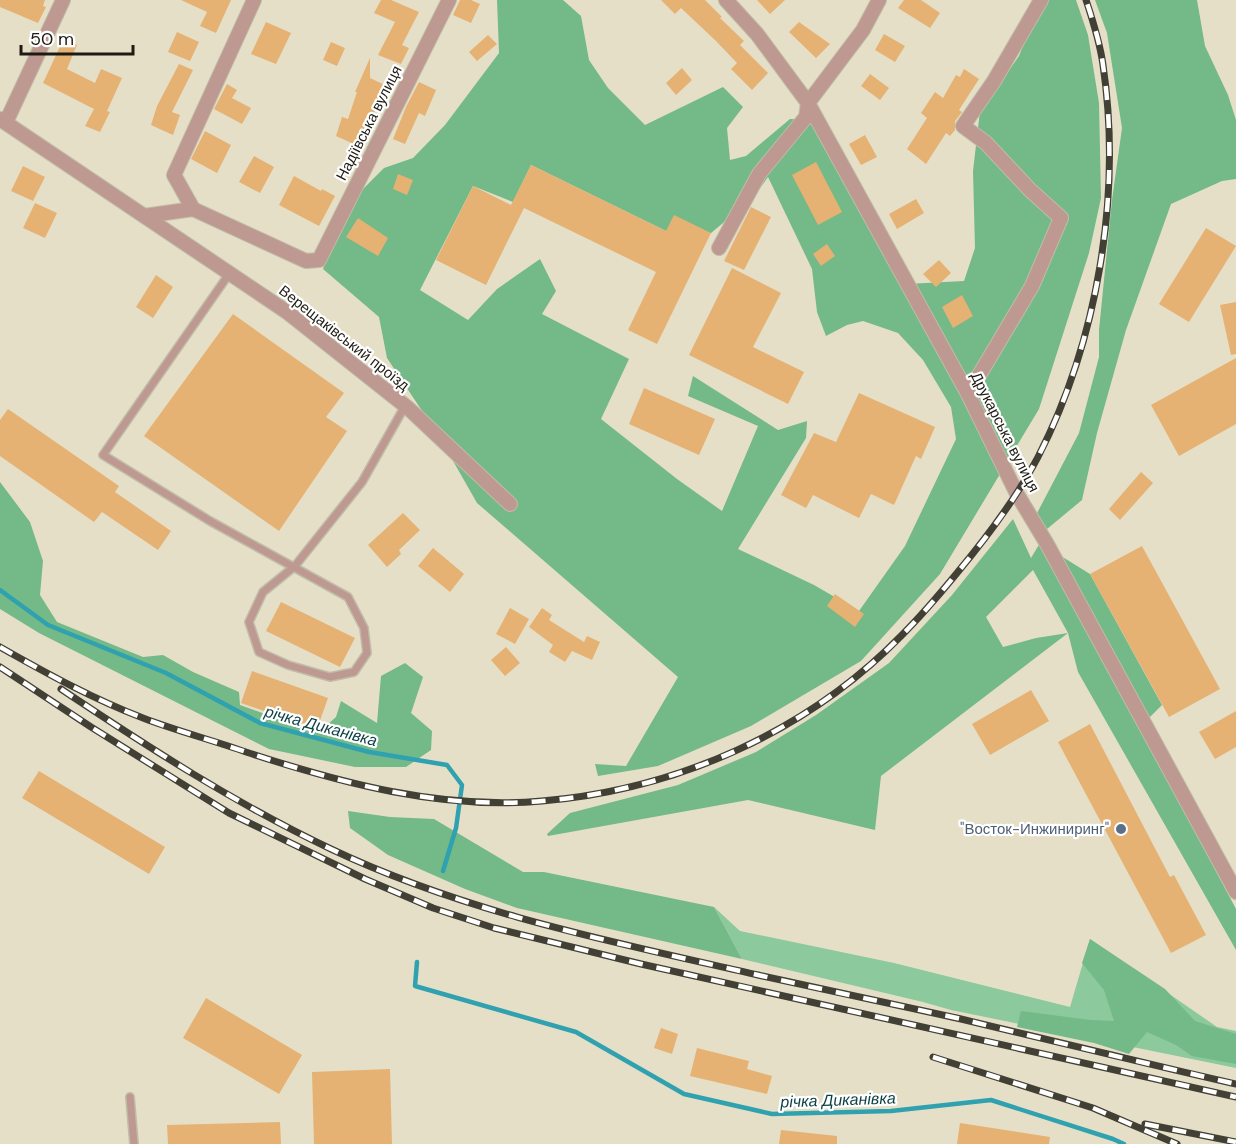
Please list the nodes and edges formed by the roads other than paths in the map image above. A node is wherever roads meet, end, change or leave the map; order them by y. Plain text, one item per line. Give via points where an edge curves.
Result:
1 (63, 0) edge
2 (254, 0) edge
3 (449, 0) edge
4 (726, 0) edge
5 (879, 0) edge
6 (1041, 0) edge
7 (808, 103) junction
8 (3, 121) edge
9 (193, 209) junction
10 (144, 216) junction
11 (719, 248) dead end
12 (229, 274) junction
13 (968, 394) junction
14 (405, 406) junction
15 (510, 504) dead end
16 (295, 566) junction
17 (1236, 892) edge
18 (130, 1097) dead end
19 (134, 1144) edge

1 - 8 street
2 - 9 street via 174,175
3 - 9 street, Надіївська вулиця via 319,260 306,261
4 - 7 street, Друкарська вулиця via 757,34
5 - 7 street via 862,30
6 - 13 street via 963,126 986,143 1061,218 1032,286
7 - 11 street via 806,117 759,174
7 - 13 street, Друкарська вулиця
8 - 10 street, Верещаківський проїзд
9 - 10 street
10 - 12 street, Верещаківський проїзд
12 - 14 street, Верещаківський проїзд via 286,312
12 - 16 lane via 103,455 210,521
13 - 17 street, Друкарська вулиця via 1017,494
14 - 15 street, Верещаківський проїзд
14 - 16 lane via 363,482
16 - 16 lane via 263,592 249,622 259,652 330,677 354,672 366,653 364,628 348,597
18 - 19 lane

